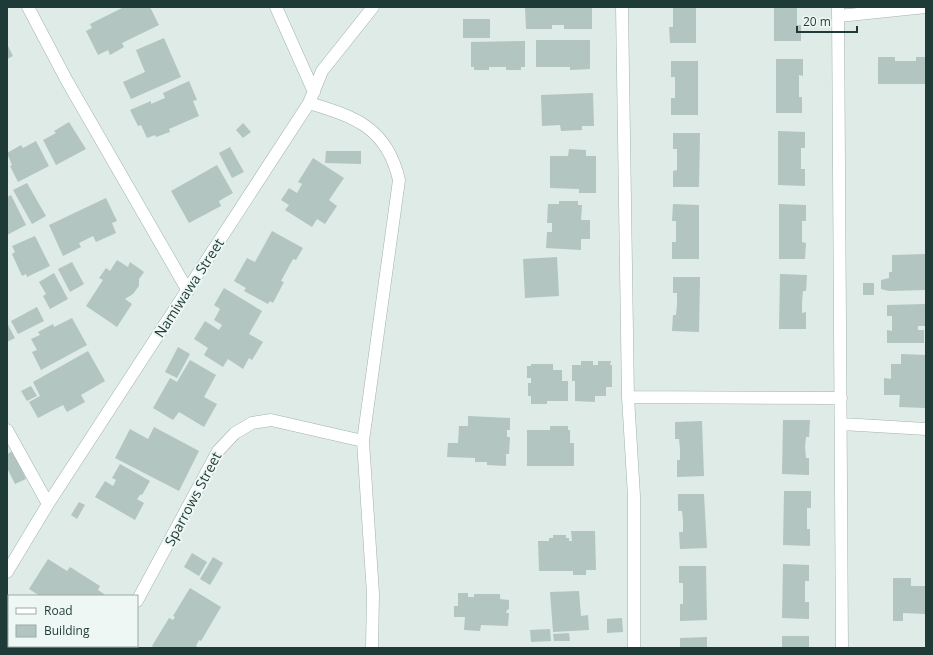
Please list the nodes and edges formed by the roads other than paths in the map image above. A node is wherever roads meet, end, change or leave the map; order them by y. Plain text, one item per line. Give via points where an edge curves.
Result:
1 (28, 7) edge
2 (276, 7) edge
3 (373, 7) edge
4 (622, 7) edge
5 (926, 7) edge
6 (838, 11) edge
7 (311, 97) junction
8 (188, 292) junction
9 (628, 397) junction
10 (841, 398) junction
11 (842, 424) junction
12 (926, 429) edge
13 (7, 430) edge
14 (363, 441) junction
15 (48, 504) junction
16 (7, 572) edge
17 (138, 599) edge
18 (372, 648) edge
19 (634, 648) edge
20 (842, 648) edge

1 - 8 street via 67,81
2 - 7 street
3 - 7 street, Namiwawa Street via 322,71
4 - 9 street
5 - 6 street
6 - 10 street
7 - 8 street, Namiwawa Street
7 - 14 street via 367,126 387,147 395,162 399,180
8 - 15 street, Namiwawa Street
9 - 10 street
9 - 19 street via 634,496
10 - 11 street
11 - 12 street
11 - 20 street
13 - 15 street
14 - 17 street, Sparrows Street via 271,420 252,423 235,433 218,451
14 - 18 street via 373,594
15 - 16 street, Namiwawa Street

